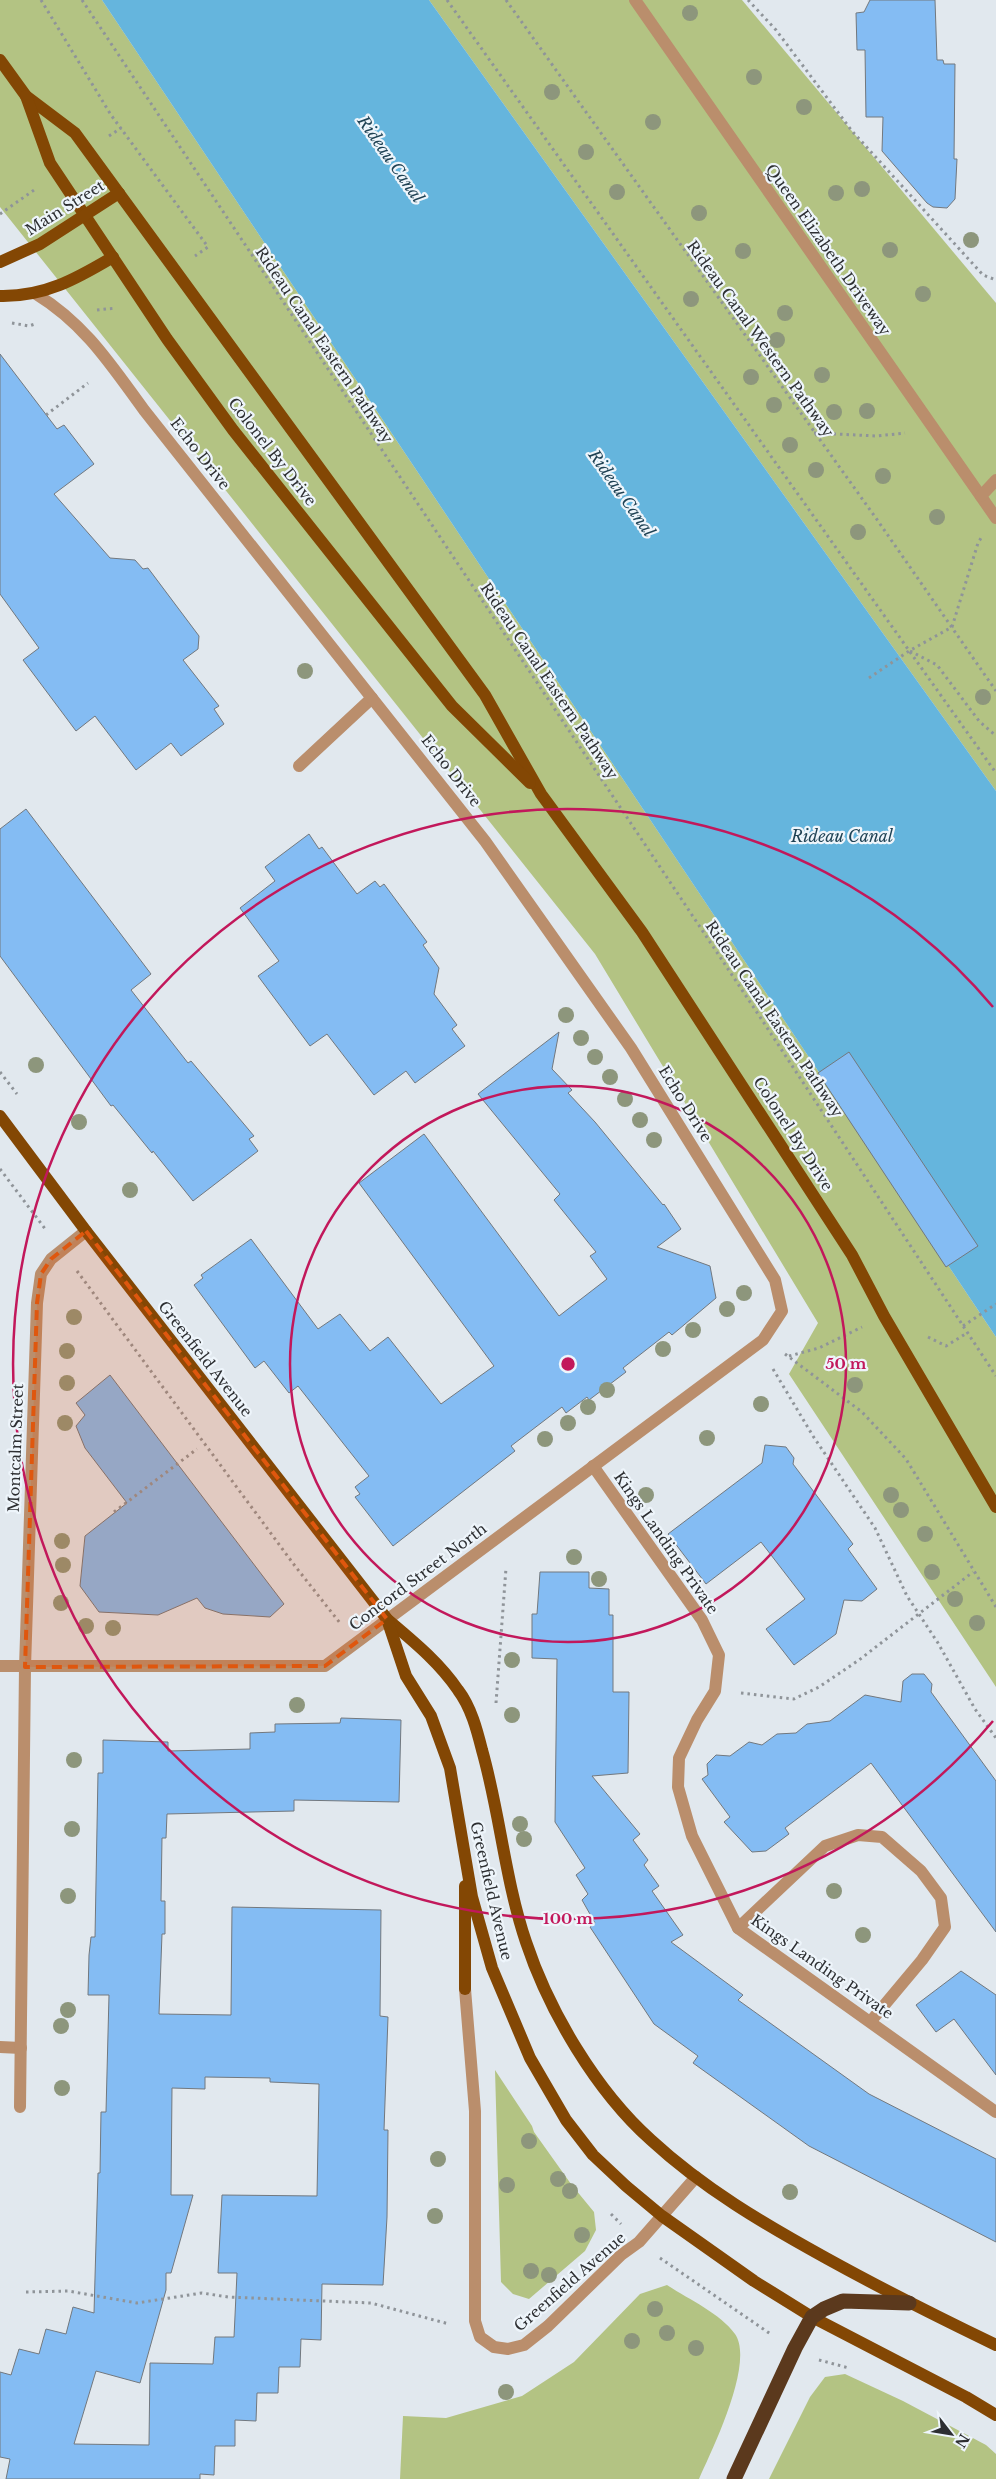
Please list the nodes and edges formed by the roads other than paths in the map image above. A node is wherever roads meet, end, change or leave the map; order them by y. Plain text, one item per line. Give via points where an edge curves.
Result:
1 (635, 0) edge
2 (0, 60) edge
3 (26, 96) junction
4 (119, 193) junction
5 (84, 216) junction
6 (113, 257) junction
7 (0, 262) edge
8 (36, 294) junction
9 (0, 296) edge
10 (996, 480) edge
11 (981, 496) junction
12 (996, 518) edge
13 (372, 698) junction
14 (299, 766) dead end
15 (541, 794) junction
16 (0, 1116) edge
17 (86, 1231) junction
18 (782, 1311) joint
19 (593, 1466) junction
20 (996, 1506) edge
21 (387, 1619) junction
22 (0, 1666) edge
23 (24, 1667) junction
24 (465, 1856) junction
25 (738, 1928) junction
26 (465, 1989) joint
27 (871, 2021) junction
28 (0, 2047) edge
29 (21, 2048) junction
30 (20, 2107) dead end
31 (996, 2112) edge
32 (696, 2177) junction
33 (662, 2216) junction
34 (909, 2303) junction
35 (812, 2317) junction
36 (996, 2345) edge
37 (996, 2415) edge
38 (734, 2479) edge

1 - 11 street, Queen Elizabeth Driveway
2 - 3 main road, Colonel By Drive
3 - 4 main road, Colonel By Drive via 75,133
3 - 5 main road, Colonel By Drive via 50,163
4 - 5 main road, Main Street
4 - 15 main road, Colonel By Drive via 484,695
5 - 6 main road, Colonel By Drive
5 - 7 main road, Main Street via 40,244
6 - 8 main road via 73,280
6 - 15 main road, Colonel By Drive via 233,430 452,706
8 - 9 main road
8 - 13 street, Echo Drive via 76,323 102,353
10 - 11 street
11 - 12 street, Queen Elizabeth Driveway
13 - 14 street
13 - 18 street, Echo Drive via 485,841 631,1048 775,1280
15 - 20 main road, Colonel By Drive via 642,932 852,1255 884,1316
16 - 17 main road, Greenfield Avenue
17 - 21 main road, Greenfield Avenue
17 - 23 street, Montcalm Street via 51,1259 41,1274 37,1303
18 - 19 street, Concord Street North via 763,1340
19 - 21 street, Concord Street North
19 - 25 street, Kings Landing Private via 702,1620 719,1655 715,1691 679,1758 678,1787 692,1836
21 - 23 street, Concord Street North via 325,1666
21 - 24 main road, Greenfield Avenue via 406,1676 431,1716 445,1751
21 - 32 main road, Greenfield Avenue via 446,1674 469,1709 486,1764 525,1939 538,1976 566,2030 627,2115 649,2139
22 - 23 street, Concord Street North
23 - 29 street, Montcalm Street
24 - 26 main road
24 - 33 main road, Greenfield Avenue via 492,1968 530,2058 566,2120 593,2155
25 - 27 street, Kings Landing Private
25 - 27 street via 825,1846 858,1834 882,1837 922,1871 941,1898 945,1927
26 - 33 street, Greenfield Avenue via 475,2111 475,2321 480,2337 494,2347 508,2349 524,2345 639,2242
27 - 31 street, Kings Landing Private
28 - 29 street
29 - 30 street, Montcalm Street
32 - 33 street, Greenfield Avenue
32 - 34 main road, Greenfield Avenue via 783,2234
33 - 35 main road, Greenfield Avenue via 754,2281
34 - 35 highway via 843,2301
34 - 36 main road, Greenfield Avenue
35 - 37 main road, Greenfield Avenue
35 - 38 highway

